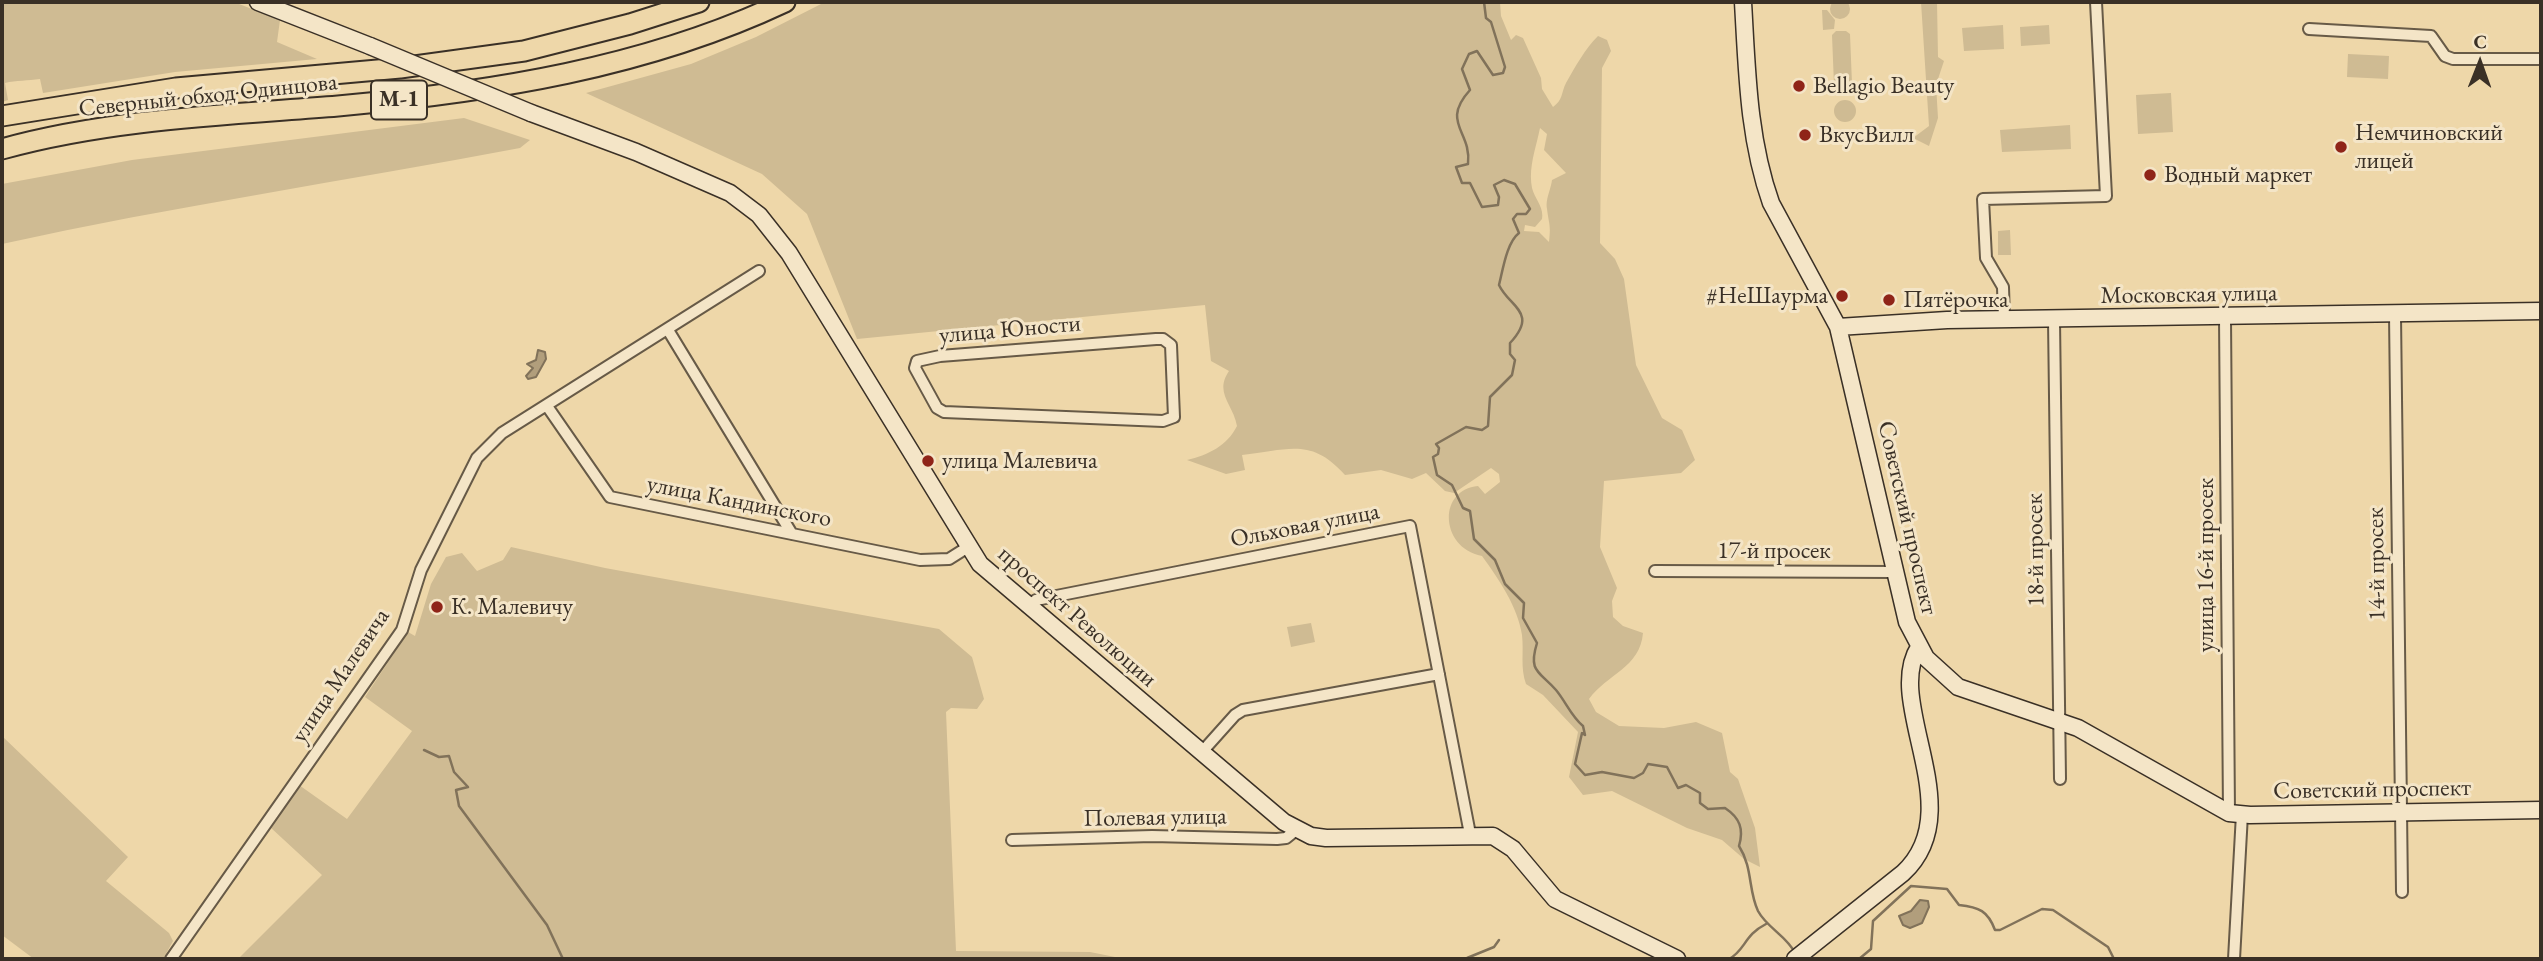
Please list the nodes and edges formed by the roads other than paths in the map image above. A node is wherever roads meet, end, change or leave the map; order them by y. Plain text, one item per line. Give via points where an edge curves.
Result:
1 (258, 2) edge
2 (699, 2) edge
3 (785, 2) edge
4 (1743, 2) edge
5 (2096, 2) edge
6 (2309, 29) dead end
7 (2541, 59) edge
8 (2, 117) edge
9 (2, 149) edge
10 (759, 271) dead end
11 (2541, 311) edge
12 (2395, 315) junction
13 (2225, 318) junction
14 (2004, 319) junction
15 (2054, 320) junction
16 (1838, 327) junction
17 (668, 330) junction
18 (547, 406) junction
19 (1118, 419) joint
20 (792, 534) junction
21 (968, 547) junction
22 (1655, 571) dead end
23 (1894, 572) junction
24 (1027, 607) junction
25 (1919, 647) junction
26 (1439, 674) junction
27 (2060, 720) junction
28 (1202, 753) junction
29 (2060, 779) dead end
30 (2541, 810) edge
31 (2235, 813) junction
32 (2402, 813) junction
33 (1296, 830) junction
34 (1470, 834) junction
35 (1012, 840) dead end
36 (2402, 892) dead end
37 (1798, 956) edge
38 (1667, 958) edge
39 (171, 959) edge
40 (2234, 959) edge

1 - 21 street, проспект Революции, bridge via 730,193 772,228
2 - 8 highway, Северный обход Одинцова / М-1 via 578,39 497,55 176,88
3 - 9 highway, Северный обход Одинцова / М-1 via 683,41 530,82 415,98 180,119
4 - 16 street, Советский проспект via 1748,102 1764,183
5 - 14 street via 2106,196 1983,199 1986,258 2003,287
6 - 7 street via 2431,36 2445,55 2453,58
10 - 17 street, улица Малевича
11 - 12 street, Московская улица
12 - 13 street, Московская улица
12 - 32 street, 14-й просек
13 - 15 street, Московская улица
13 - 31 street, улица 16-й просек
14 - 15 street, Московская улица
14 - 16 street, Московская улица
15 - 27 street, 18-й просек
16 - 23 street, Советский проспект
17 - 18 street, улица Малевича
17 - 20 street
18 - 20 street, улица Кандинского via 610,498
18 - 39 street, улица Малевича via 481,450 421,570 401,630
19 - 19 street, улица Юности via 944,412 937,408 915,365 940,356 1156,339 1167,342 1171,345 1174,417 1163,421
20 - 21 street, улица Кандинского via 934,561 949,559
21 - 24 street, проспект Революции
22 - 23 street, 17-й просек
23 - 25 street, Советский проспект
24 - 26 street, Ольховая улица via 1036,600 1410,526
24 - 28 street, проспект Революции
25 - 27 street, Советский проспект via 1958,687
25 - 37 street via 1910,671 1929,802 1923,848 1903,873
26 - 28 street via 1244,710
26 - 34 street, Ольховая улица
27 - 29 street, 18-й просек
27 - 31 street, Советский проспект
28 - 33 street, проспект Революции
30 - 32 street, Советский проспект
31 - 32 street, Советский проспект
31 - 40 street, улица 16-й просек
32 - 36 street, 14-й просек
33 - 34 street, проспект Революции via 1326,838
33 - 35 street, Полевая улица via 1277,839
34 - 38 street, проспект Революции via 1504,841 1549,893 1569,908

